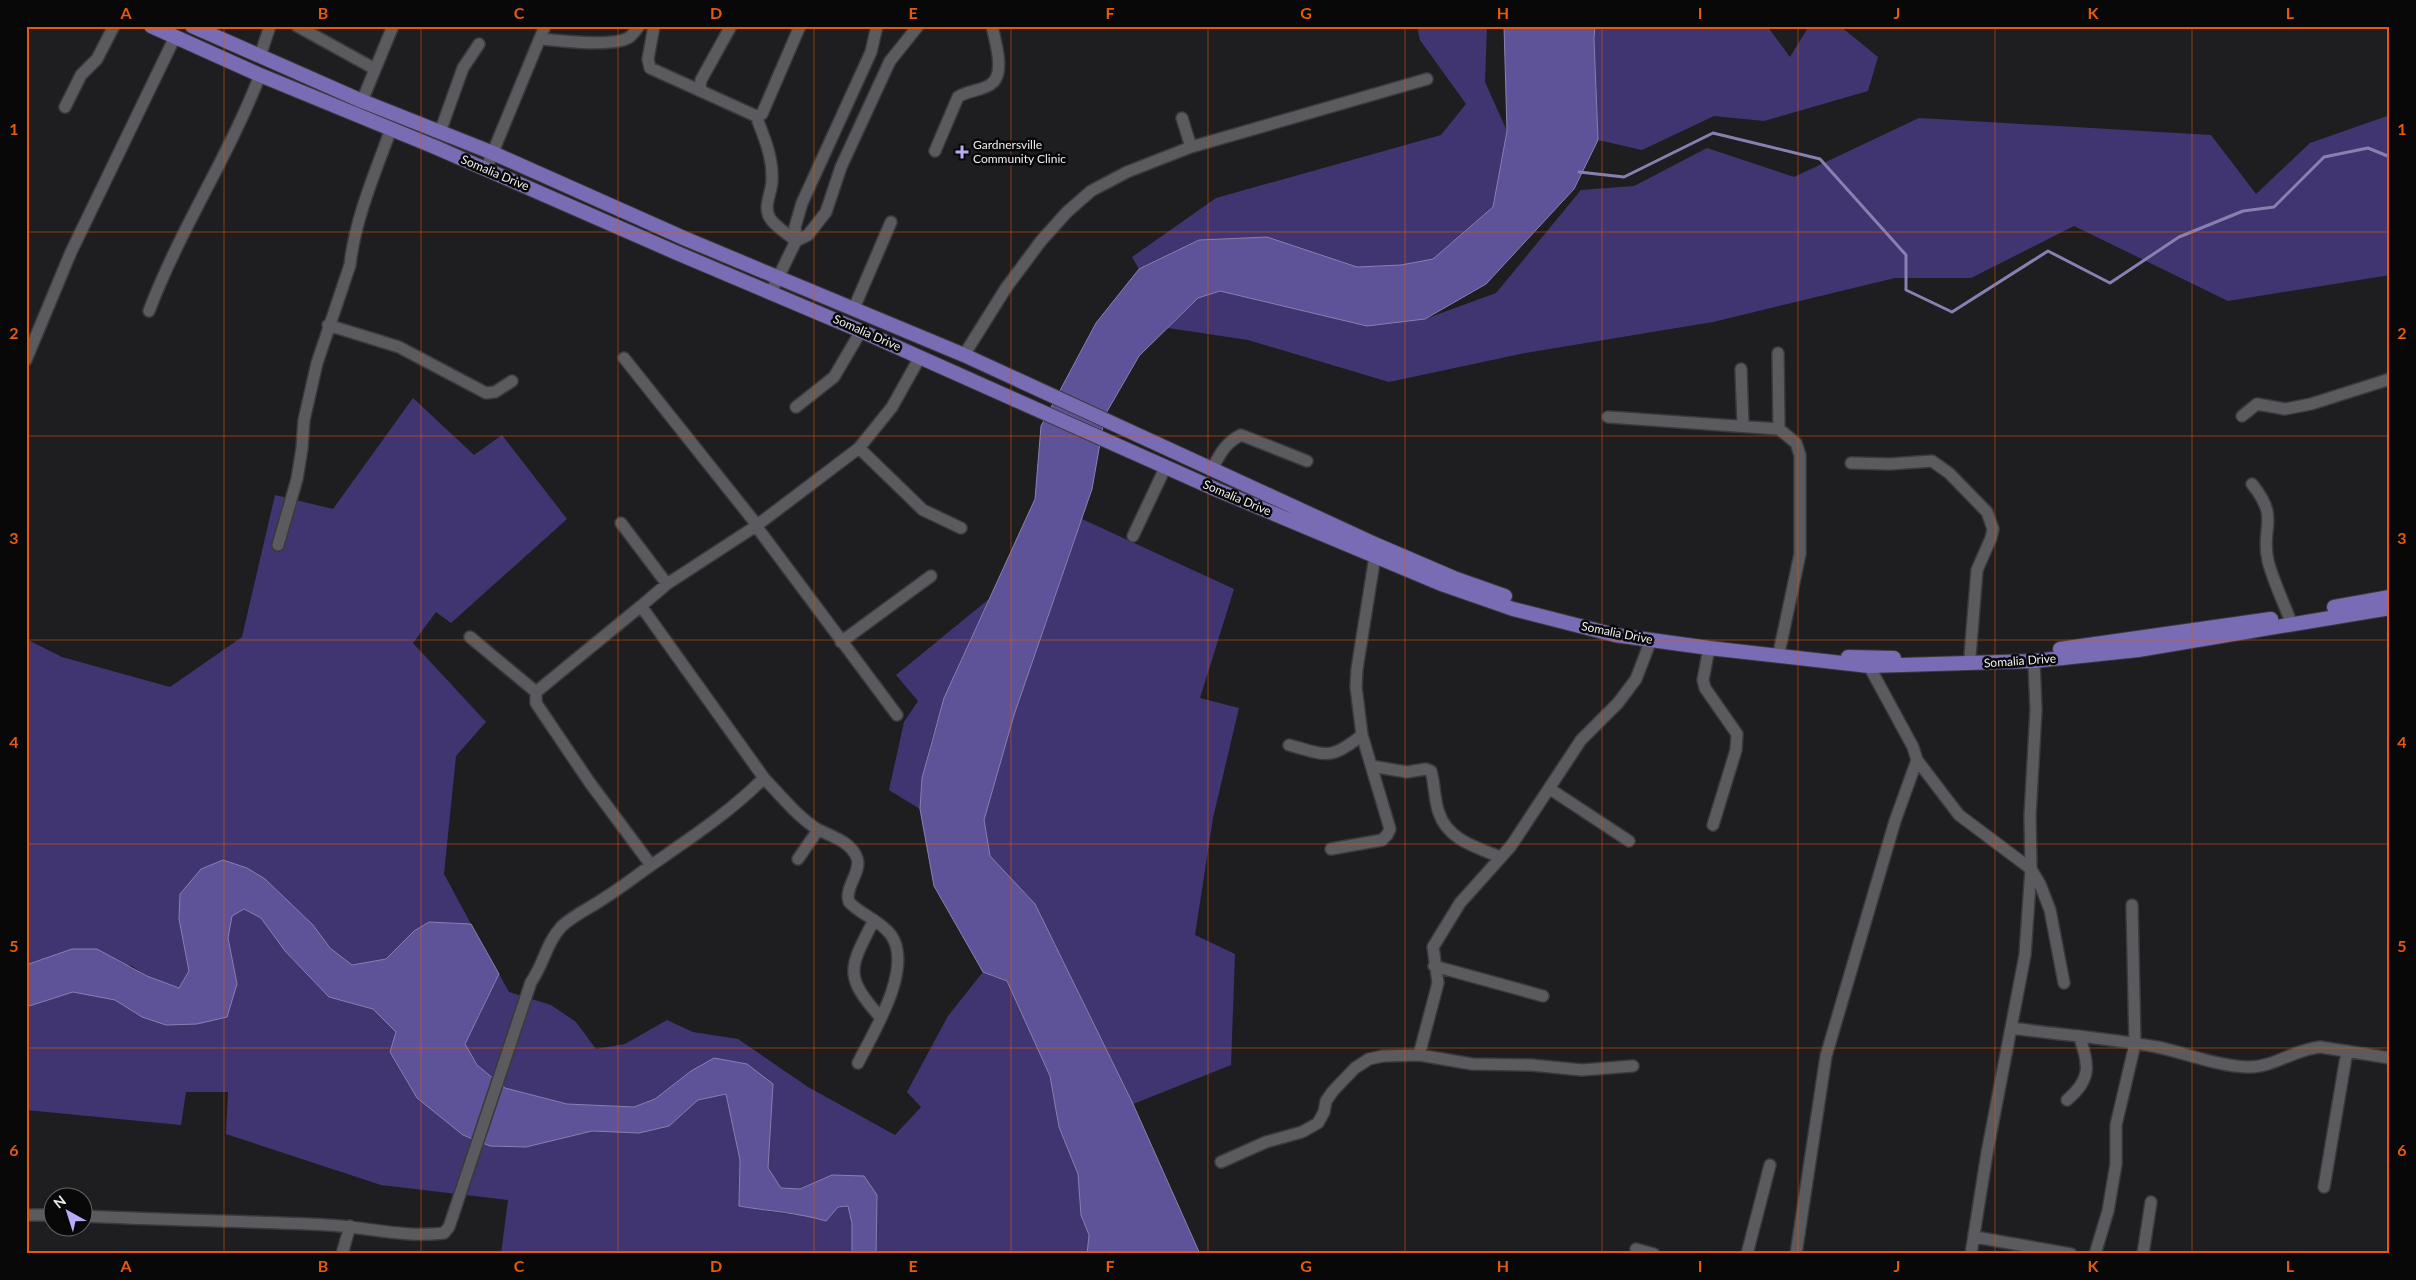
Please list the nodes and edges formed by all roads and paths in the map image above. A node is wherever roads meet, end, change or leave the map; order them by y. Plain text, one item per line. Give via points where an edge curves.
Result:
1 (114, 26) edge
2 (151, 26) edge
3 (270, 26) edge
4 (297, 26) edge
5 (393, 26) edge
6 (545, 26) edge
7 (639, 26) edge
8 (654, 26) edge
9 (731, 26) edge
10 (800, 26) edge
11 (877, 26) edge
12 (918, 26) edge
13 (992, 26) edge
14 (197, 27) edge
15 (175, 38) junction
16 (541, 39) junction
17 (479, 44) dead end
18 (872, 52) junction
19 (260, 56) junction
20 (890, 61) junction
21 (375, 68) junction
22 (260, 75) junction
23 (1427, 79) dead end
24 (703, 92) junction
25 (362, 101) junction
26 (64, 107) dead end
27 (756, 116) junction
28 (1182, 118) dead end
29 (391, 129) junction
30 (440, 132) junction
31 (1191, 147) junction
32 (935, 151) dead end
33 (493, 153) junction
34 (822, 158) junction
35 (842, 167) junction
36 (486, 169) junction
37 (891, 222) dead end
38 (796, 241) junction
39 (778, 276) junction
40 (771, 292) junction
41 (854, 308) junction
42 (149, 311) dead end
43 (328, 325) junction
44 (861, 330) junction
45 (1778, 353) dead end
46 (964, 355) junction
47 (920, 357) junction
48 (624, 358) dead end
49 (26, 360) edge
50 (1741, 369) dead end
51 (2390, 379) edge
52 (512, 381) dead end
53 (796, 407) dead end
54 (2242, 416) dead end
55 (1608, 417) dead end
56 (1742, 426) junction
57 (1779, 429) junction
58 (858, 448) junction
59 (1307, 460) dead end
60 (1851, 462) dead end
61 (1166, 466) junction
62 (1212, 469) junction
63 (2252, 484) dead end
64 (621, 523) dead end
65 (756, 525) junction
66 (961, 528) dead end
67 (1133, 536) dead end
68 (278, 545) dead end
69 (1375, 556) junction
70 (931, 576) dead end
71 (667, 584) junction
72 (2390, 597) edge
73 (641, 606) junction
74 (2390, 608) edge
75 (2289, 617) junction
76 (470, 637) dead end
77 (1651, 640) junction
78 (840, 642) junction
79 (1709, 648) junction
80 (1780, 648) junction
81 (1970, 656) junction
82 (1869, 661) junction
83 (2034, 661) junction
84 (536, 692) junction
85 (898, 715) dead end
86 (1362, 735) junction
87 (1289, 745) dead end
88 (1917, 760) junction
89 (1371, 766) junction
90 (764, 778) junction
91 (1550, 789) junction
92 (1713, 825) dead end
93 (818, 830) junction
94 (1629, 841) dead end
95 (1331, 849) dead end
96 (1500, 857) junction
97 (798, 859) dead end
98 (651, 865) junction
99 (2031, 869) junction
100 (2132, 905) dead end
101 (874, 920) junction
102 (1434, 966) junction
103 (2064, 983) dead end
104 (1543, 996) dead end
105 (881, 1018) junction
106 (2012, 1028) junction
107 (2079, 1036) junction
108 (2135, 1044) junction
109 (2347, 1051) junction
110 (1419, 1055) junction
111 (2390, 1058) edge
112 (858, 1064) dead end
113 (1633, 1066) dead end
114 (2067, 1100) dead end
115 (1221, 1162) dead end
116 (1770, 1165) dead end
117 (2324, 1187) dead end
118 (2151, 1202) dead end
119 (26, 1215) edge
120 (42, 1215) edge
121 (92, 1216) edge
122 (350, 1226) junction
123 (1974, 1237) junction
124 (1636, 1249) dead end
125 (342, 1254) edge
126 (1654, 1254) edge
127 (1746, 1254) edge
128 (1796, 1254) edge
129 (1972, 1254) edge
130 (2071, 1254) edge
131 (2096, 1254) edge
132 (2142, 1254) edge

1 - 26 street via 97,59 81,76
2 - 15 main road, Somalia Drive
3 - 19 street
4 - 21 street
5 - 21 street
6 - 16 street
7 - 16 street via 629,38 617,41
8 - 24 street via 648,59 650,68
9 - 24 street via 701,80
10 - 27 street via 762,114
11 - 18 street
12 - 20 street
13 - 32 street via 999,69 997,78 991,84 958,97
14 - 19 main road, Somalia Drive
15 - 22 main road, Somalia Drive
15 - 49 street via 70,252
16 - 33 street
17 - 30 street via 464,68
18 - 20 street
18 - 34 street
19 - 25 main road, Somalia Drive
20 - 35 street
21 - 25 street
22 - 29 main road, Somalia Drive
22 - 42 street via 245,113 163,274
23 - 31 street
24 - 27 street
25 - 30 main road, Somalia Drive
27 - 38 street via 770,151 772,181 768,212 772,220
28 - 31 street
29 - 36 main road, Somalia Drive
29 - 43 street via 368,194 350,266
30 - 33 main road, Somalia Drive
31 - 46 street via 1127,172 1091,191 1067,212 1006,288
33 - 36 street
33 - 39 main road, Somalia Drive
34 - 35 street
34 - 38 street via 798,215
35 - 38 street via 826,212 808,236
36 - 40 main road, Somalia Drive
37 - 41 street
38 - 39 street
39 - 40 street
39 - 41 main road, Somalia Drive
40 - 44 main road, Somalia Drive
41 - 46 main road, Somalia Drive
43 - 52 street via 399,348 486,393 496,392
43 - 68 street via 304,420 296,479
44 - 47 main road, Somalia Drive
44 - 53 street via 834,377
45 - 57 street
46 - 62 main road, Somalia Drive
47 - 58 street via 892,407
47 - 61 main road, Somalia Drive
48 - 65 street
50 - 56 street
51 - 54 street via 2285,409 2257,404
55 - 56 street
56 - 57 street
57 - 80 street via 1796,444 1800,455 1800,554
58 - 65 street
58 - 66 street via 923,510
59 - 62 street via 1241,435 1230,440
60 - 81 street via 1932,461 1949,473 1987,512 1993,528 1977,570
61 - 67 street
61 - 69 main road, Somalia Drive
62 - 80 main road, Somalia Drive via 1428,568 1521,602 1644,632
63 - 75 street via 2268,512 2268,560
64 - 71 street
65 - 71 street
65 - 78 street
69 - 77 main road, Somalia Drive via 1444,586 1513,609 1614,635
69 - 86 street via 1357,669
70 - 78 street
71 - 73 street
72 - 75 main road, Somalia Drive
73 - 84 street
73 - 90 street
74 - 83 main road, Somalia Drive via 2138,650
75 - 81 main road, Somalia Drive via 2029,654
76 - 84 street
77 - 79 main road, Somalia Drive
77 - 91 street via 1636,679 1618,703 1581,740
78 - 85 street
79 - 82 main road, Somalia Drive
79 - 92 street via 1703,680 1705,688 1737,734 1736,750
80 - 82 main road, Somalia Drive
81 - 82 main road, Somalia Drive
82 - 83 main road, Somalia Drive
82 - 88 street
83 - 99 street via 2036,710 2030,816
84 - 98 street via 536,703
86 - 87 street via 1346,748 1327,755
86 - 89 street
88 - 99 street via 1959,815
88 - 128 street via 1895,821 1826,1056
89 - 95 street via 1390,829 1387,836 1382,840
89 - 96 street via 1407,772 1430,771 1439,814 1445,826 1460,839
90 - 93 street
90 - 98 street via 716,821
91 - 94 street
91 - 96 street
93 - 97 street
93 - 101 street via 831,833 854,852 858,863 848,893 849,902
96 - 102 street via 1449,918 1433,947
98 - 122 street via 563,926 544,953 540,969 531,982 449,1227 444,1233 412,1236
99 - 103 street via 2050,910
99 - 106 street via 2025,955
100 - 108 street
101 - 105 street via 891,935 898,956 898,970
101 - 105 street via 853,970 854,982 862,997
102 - 104 street
102 - 110 street via 1438,984
105 - 112 street
106 - 107 street
106 - 123 street
107 - 108 street
107 - 114 street via 2085,1052 2086,1077 2079,1090
108 - 109 street via 2248,1067 2273,1063 2311,1048
108 - 131 street via 2116,1125 2116,1164 2108,1211
109 - 111 street
109 - 117 street
110 - 113 street via 1472,1064 1582,1070
110 - 115 street via 1383,1056 1362,1062 1333,1090 1318,1123
116 - 127 street
118 - 132 street
119 - 120 street
121 - 122 street
122 - 125 street
123 - 129 street
123 - 130 street
124 - 126 street

